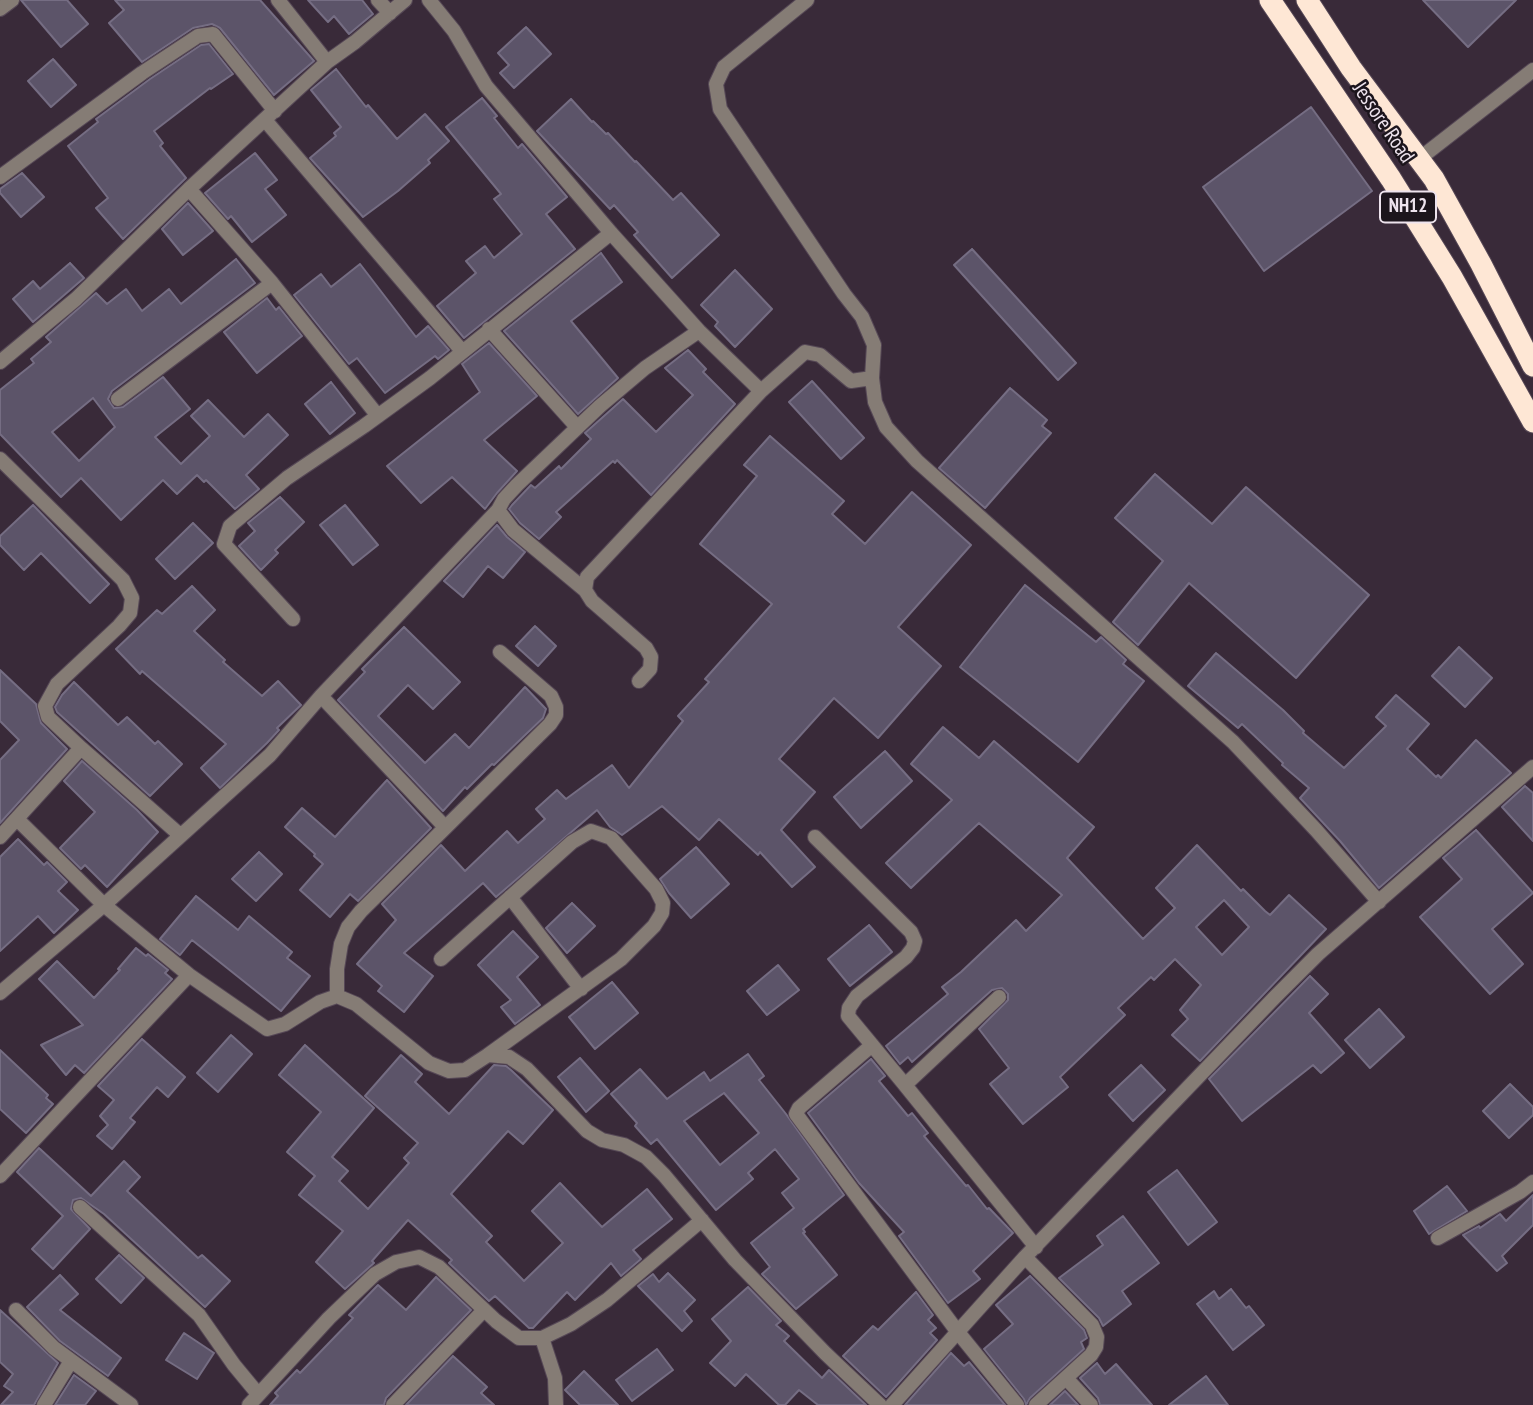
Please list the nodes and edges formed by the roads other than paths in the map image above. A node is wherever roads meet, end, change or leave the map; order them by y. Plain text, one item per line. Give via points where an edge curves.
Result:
1 (12, 0) edge
2 (278, 0) edge
3 (378, 0) edge
4 (405, 0) edge
5 (429, 0) edge
6 (807, 0) edge
7 (1270, 0) edge
8 (1307, 0) edge
9 (0, 9) edge
10 (390, 13) junction
11 (327, 62) junction
12 (1533, 70) edge
13 (270, 115) junction
14 (1419, 159) junction
15 (0, 177) edge
16 (189, 188) junction
17 (611, 233) junction
18 (272, 283) junction
19 (489, 329) junction
20 (699, 331) junction
21 (462, 351) junction
22 (0, 362) edge
23 (1533, 366) edge
24 (872, 378) junction
25 (761, 391) junction
26 (118, 399) dead end
27 (378, 416) junction
28 (1533, 422) edge
29 (577, 427) junction
30 (0, 459) edge
31 (498, 510) junction
32 (586, 590) junction
33 (293, 619) dead end
34 (500, 652) dead end
35 (639, 681) dead end
36 (321, 696) junction
37 (81, 748) junction
38 (1533, 767) edge
39 (17, 818) junction
40 (445, 828) junction
41 (180, 835) junction
42 (0, 836) edge
43 (816, 836) dead end
44 (510, 897) junction
45 (1379, 902) junction
46 (104, 905) junction
47 (441, 959) dead end
48 (189, 975) junction
49 (581, 989) junction
50 (0, 993) edge
51 (337, 996) junction
52 (999, 997) dead end
53 (871, 1046) junction
54 (488, 1055) junction
55 (905, 1085) junction
56 (0, 1176) edge
57 (1533, 1182) edge
58 (80, 1207) dead end
59 (702, 1220) junction
60 (1438, 1238) dead end
61 (1030, 1252) junction
62 (16, 1310) dead end
63 (484, 1310) junction
64 (957, 1331) junction
65 (542, 1338) junction
66 (71, 1361) junction
67 (1066, 1378) junction
68 (254, 1400) edge
69 (44, 1405) edge
70 (131, 1405) edge
71 (393, 1405) edge
72 (556, 1405) edge
73 (880, 1405) edge
74 (892, 1405) edge
75 (1017, 1405) edge
76 (1036, 1405) edge
77 (1091, 1405) edge

1 - 9 street
2 - 11 street
3 - 10 street
4 - 10 street
5 - 17 street via 454,31 486,86
6 - 24 street via 724,67 716,84 720,108 862,317 874,345
7 - 28 highway, Jessore Road / NH12 via 1398,190
8 - 14 highway, NH12
10 - 11 street
11 - 13 street
12 - 14 street
13 - 15 street via 213,34 198,36
13 - 16 street
13 - 21 street
14 - 23 highway, NH12 via 1481,264
16 - 18 street
16 - 22 street via 76,299
17 - 19 street
17 - 20 street
18 - 26 street
18 - 27 street
19 - 21 street
19 - 29 street
20 - 25 street
20 - 29 street via 621,387
21 - 27 street
24 - 25 street via 851,382 820,355 806,352
24 - 45 street via 875,402 886,427 917,461 1234,741
25 - 32 street via 587,577
27 - 33 street via 287,478 225,535 224,544
29 - 31 street
30 - 37 street via 123,580 132,598 130,613 57,684 45,706 48,717
31 - 32 street via 513,530
31 - 36 street
32 - 35 street via 592,601 646,648 650,668
34 - 40 street via 551,696 556,715
36 - 40 street
36 - 41 street via 270,755
37 - 39 street
37 - 41 street
38 - 45 street
39 - 42 street
39 - 46 street
40 - 51 street via 348,927 337,969
41 - 46 street
43 - 53 street via 915,941 906,957 856,996 849,1008 848,1016
44 - 47 street
44 - 49 street
44 - 49 street via 591,831 611,838 656,889 663,902 654,926
45 - 61 street via 1275,997
46 - 48 street
46 - 50 street
48 - 51 street via 267,1029
48 - 56 street
49 - 54 street
51 - 54 street via 356,1004 429,1063 449,1071 464,1070
52 - 55 street
53 - 55 street
53 - 64 street via 796,1114
54 - 59 street via 509,1057 527,1069 587,1131 646,1157
55 - 61 street
57 - 60 street
58 - 68 street via 199,1315
59 - 65 street via 607,1300
59 - 73 street via 785,1312
61 - 64 street
61 - 67 street via 1097,1337 1091,1355
62 - 66 street
63 - 65 street via 519,1338
63 - 68 street via 439,1267 419,1256 397,1262 375,1274 329,1318
63 - 71 street
64 - 74 street
64 - 75 street
65 - 72 street via 555,1378
66 - 69 street
66 - 70 street
67 - 76 street
67 - 77 street

